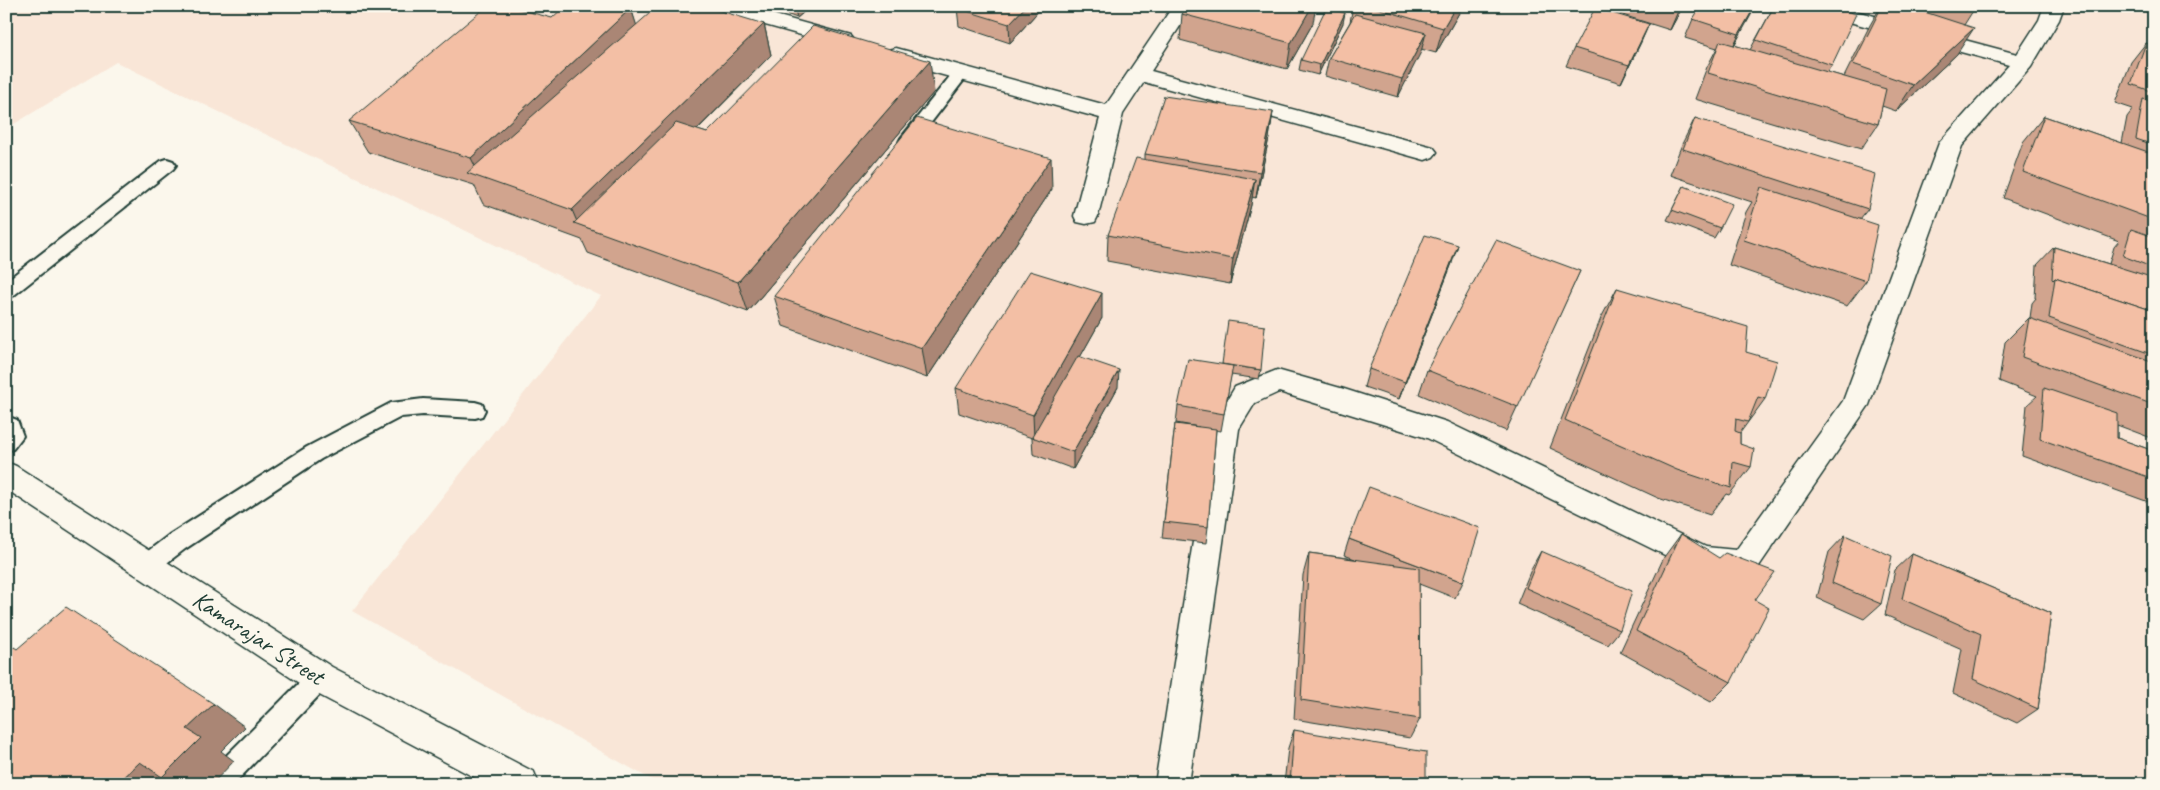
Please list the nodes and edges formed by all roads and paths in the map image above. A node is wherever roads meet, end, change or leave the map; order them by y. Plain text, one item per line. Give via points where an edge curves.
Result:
1 (718, 6) edge
2 (1183, 6) edge
3 (1812, 6) edge
4 (2054, 6) edge
5 (2023, 62) junction
6 (960, 73) junction
7 (1138, 74) junction
8 (1112, 114) junction
9 (900, 151) edge
10 (1425, 152) dead end
11 (167, 165) dead end
12 (1086, 216) dead end
13 (6, 291) edge
14 (475, 410) dead end
15 (6, 424) edge
16 (6, 443) edge
17 (6, 474) edge
18 (147, 565) junction
19 (320, 678) junction
20 (216, 784) edge
21 (522, 784) edge
22 (1172, 784) edge

1 - 6 street
2 - 7 street
3 - 5 street
4 - 5 street
5 - 22 street via 1951,143 1855,405 1744,563 1702,559 1428,427 1277,381 1245,395 1225,427
6 - 8 street
6 - 9 lane
7 - 8 street
7 - 10 street
8 - 12 street
11 - 13 lane
14 - 18 lane via 398,409 314,453
15 - 16 lane via 13,436
17 - 18 street, Kamarajar Street
18 - 19 street, Kamarajar Street
19 - 20 lane
19 - 21 street, Kamarajar Street

